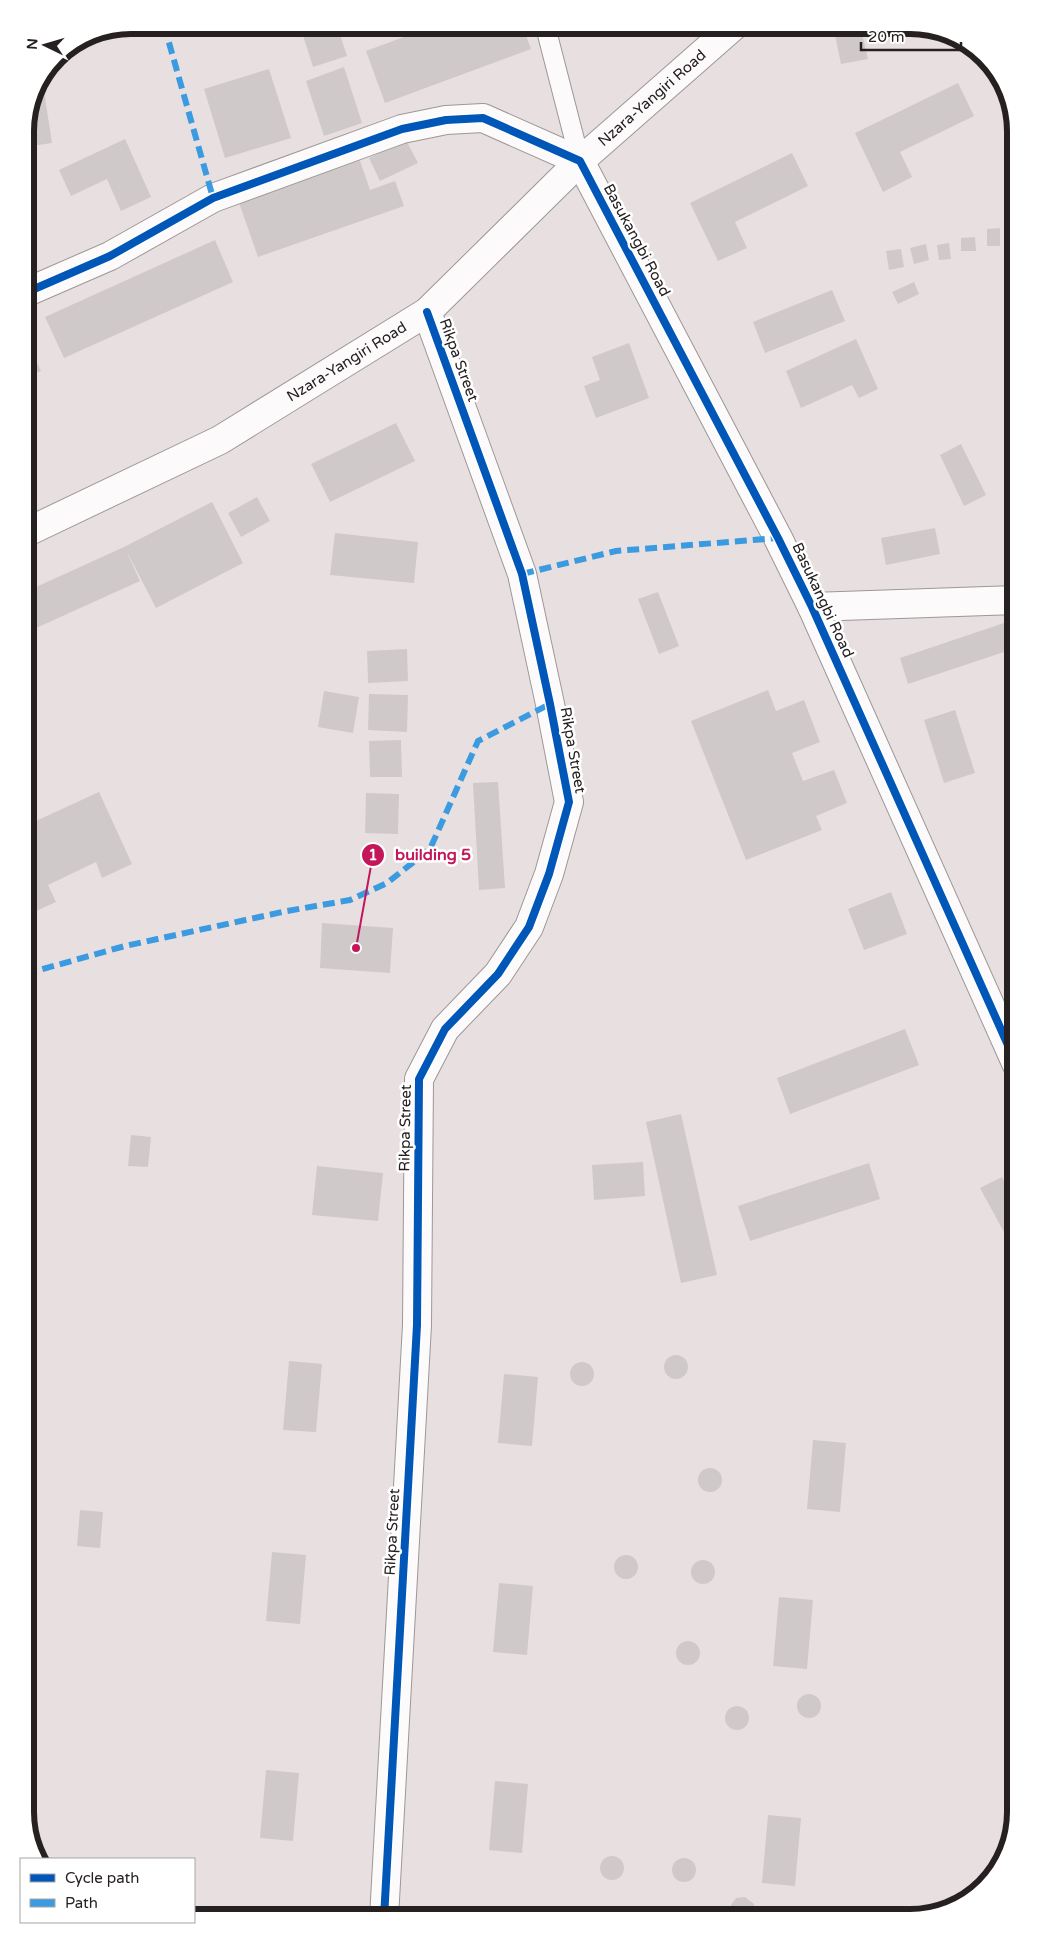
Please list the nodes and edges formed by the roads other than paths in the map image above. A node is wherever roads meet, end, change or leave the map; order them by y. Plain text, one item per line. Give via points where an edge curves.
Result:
1 (547, 34) edge
2 (725, 34) edge
3 (580, 161) junction
4 (34, 288) edge
5 (427, 312) junction
6 (34, 529) edge
7 (1007, 600) edge
8 (812, 607) junction
9 (1007, 1043) edge
10 (385, 1909) edge

1 - 3 lane
2 - 3 street, Nzara-Yangiri Road
3 - 4 street via 483,118 446,120 402,129 213,198 110,256
3 - 5 street, Nzara-Yangiri Road
3 - 8 street, Basukangbi Road
5 - 6 street, Nzara-Yangiri Road via 220,440
5 - 10 street, Rikpa Street via 522,574 569,802 550,874 529,927 498,974 445,1028 419,1080 417,1325
7 - 8 street
8 - 9 street, Basukangbi Road

